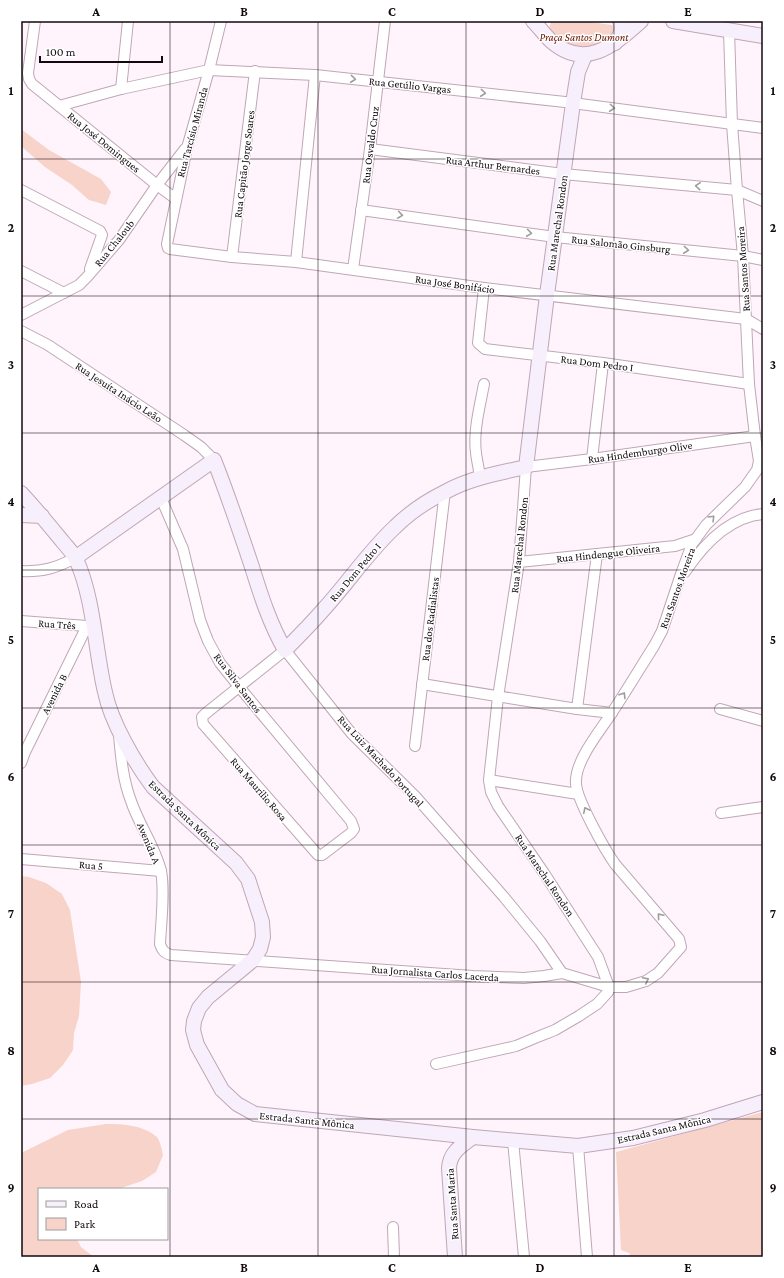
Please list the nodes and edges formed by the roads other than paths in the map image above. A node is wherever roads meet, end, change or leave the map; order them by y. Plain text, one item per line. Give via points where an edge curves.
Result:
1 (35, 21) edge
2 (128, 21) edge
3 (221, 21) edge
4 (385, 21) edge
5 (620, 21) edge
6 (641, 21) edge
7 (673, 21) edge
8 (538, 24) edge
9 (729, 26) edge
10 (763, 36) edge
11 (615, 43) junction
12 (579, 55) junction
13 (209, 70) junction
14 (255, 71) junction
15 (315, 75) junction
16 (377, 82) junction
17 (122, 89) junction
18 (573, 103) junction
19 (59, 106) junction
20 (732, 124) junction
21 (763, 128) edge
22 (187, 148) junction
23 (370, 149) junction
24 (563, 174) junction
25 (157, 185) junction
26 (21, 190) edge
27 (736, 190) junction
28 (176, 199) junction
29 (763, 201) edge
30 (361, 210) junction
31 (555, 237) junction
32 (167, 244) joint
33 (743, 256) junction
34 (232, 257) junction
35 (763, 260) edge
36 (296, 262) junction
37 (353, 269) junction
38 (21, 271) edge
39 (87, 277) junction
40 (484, 288) junction
41 (64, 293) junction
42 (547, 295) junction
43 (21, 315) edge
44 (746, 319) junction
45 (763, 329) edge
46 (21, 331) edge
47 (539, 355) junction
48 (603, 363) junction
49 (484, 384) dead end
50 (749, 384) junction
51 (755, 436) junction
52 (761, 458) edge
53 (592, 459) junction
54 (214, 460) junction
55 (526, 467) junction
56 (480, 478) junction
57 (445, 492) junction
58 (21, 494) edge
59 (161, 498) junction
60 (763, 514) edge
61 (21, 515) edge
62 (42, 516) junction
63 (696, 539) junction
64 (597, 554) junction
65 (75, 558) junction
66 (518, 562) junction
67 (21, 571) edge
68 (678, 582) junction
69 (21, 621) edge
70 (90, 625) junction
71 (285, 650) junction
72 (422, 684) junction
73 (240, 688) junction
74 (498, 697) junction
75 (577, 709) junction
76 (720, 709) dead end
77 (612, 713) junction
78 (205, 714) joint
79 (763, 721) edge
80 (118, 729) junction
81 (415, 746) dead end
82 (21, 763) edge
83 (489, 780) junction
84 (578, 794) junction
85 (763, 807) edge
86 (721, 813) dead end
87 (326, 852) joint
88 (21, 859) edge
89 (161, 871) junction
90 (681, 947) joint
91 (171, 955) joint
92 (253, 960) junction
93 (562, 973) junction
94 (608, 986) junction
95 (436, 1064) dead end
96 (763, 1102) edge
97 (473, 1137) junction
98 (513, 1141) junction
99 (578, 1146) junction
100 (393, 1227) dead end
101 (394, 1257) edge
102 (455, 1257) edge
103 (524, 1257) edge
104 (587, 1257) edge

1 - 19 street, Rua José Domingues via 29,79
2 - 17 street
3 - 13 street, Rua Tarcísio Miranda
4 - 16 street, Rua Osvaldo Cruz
5 - 11 main road via 621,34
6 - 11 main road
7 - 9 main road
8 - 12 main road via 550,40
9 - 10 main road
9 - 20 street, Rua Santos Moreira
11 - 12 main road via 599,52
12 - 18 main road, Rua Marechal Rondon
13 - 14 street, Rua Getúlio Vargas
13 - 17 street, Rua Getúlio Vargas
13 - 22 street, Rua Tarcísio Miranda
14 - 15 street, Rua Getúlio Vargas
14 - 34 street, Rua Capitão Jorge Soares
15 -> 16 street, Rua Getúlio Vargas
15 - 36 street
16 -> 18 street, Rua Getúlio Vargas
16 - 23 street, Rua Osvaldo Cruz
17 - 19 street, Rua Getúlio Vargas
18 -> 20 street, Rua Getúlio Vargas
18 - 24 main road, Rua Marechal Rondon
19 - 25 street, Rua José Domingues
20 - 21 street, Rua Getúlio Vargas
20 - 27 street, Rua Santos Moreira
22 - 25 street, Rua Chaloub
22 - 28 street, Rua Tarcísio Miranda
23 - 24 street, Rua Arthur Bernardes
23 - 30 street, Rua Osvaldo Cruz
27 -> 24 street, Rua Arthur Bernardes
24 - 31 main road, Rua Marechal Rondon
25 - 28 street, Rua José Domingues
25 - 39 street, Rua Chaloub via 119,240
26 - 39 street via 100,232 101,240
27 - 29 street, Rua Arthur Bernardes
27 - 33 street, Rua Santos Moreira
28 - 32 street, Rua Tarcísio Miranda
30 -> 31 street, Rua Salomão Ginsburg
30 - 37 street, Rua Osvaldo Cruz
31 -> 33 street, Rua Salomão Ginsburg
31 - 42 main road, Rua Marechal Rondon
32 - 34 street, Rua José Bonifácio via 170,249
33 - 35 street, Rua Salomão Ginsburg
33 - 44 street, Rua Santos Moreira
34 - 36 street, Rua José Bonifácio
36 - 37 street, Rua José Bonifácio
37 - 40 street, Rua José Bonifácio
38 - 41 street
39 - 41 street, Rua Chaloub
40 - 42 street, Rua José Bonifácio
40 - 47 street, Rua Dom Pedro I via 478,343 481,347
41 - 43 street, Rua Chaloub
42 - 44 street, Rua José Bonifácio
42 - 47 main road, Rua Marechal Rondon
44 - 45 street
44 - 50 street, Rua Santos Moreira
46 - 54 street, Rua Jesuíta Inácio Leão via 48,345 184,435
47 - 48 street, Rua Dom Pedro I
47 - 55 main road, Rua Marechal Rondon
48 - 50 street, Rua Dom Pedro I
48 - 53 street
49 - 56 street via 476,438
50 - 51 street, Rua Santos Moreira
51 - 52 street, Rua Santos Moreira
51 - 53 street, Rua Hindemburgo Olive
63 -> 52 street, Rua Santos Moreira via 706,525 752,479
53 - 55 street, Rua Hindemburgo Olive
54 - 59 main road
54 - 71 main road, Rua Luiz Machado Portugal via 264,604
55 - 56 main road, Rua Dom Pedro I
55 - 66 street, Rua Marechal Rondon
56 - 57 main road, Rua Dom Pedro I
57 - 71 main road, Rua Dom Pedro I via 412,512 394,527 323,611
57 - 72 street, Rua dos Radialistas
58 - 62 main road, Estrada Santa Mônica
59 - 65 main road
59 - 73 street, Rua Silva Santos via 183,549 200,620 208,641 220,663
60 - 68 street via 730,524 702,550
61 - 62 main road
62 - 65 main road, Estrada Santa Mônica
63 - 64 street, Rua Hindengue Oliveira via 675,546
63 - 68 street, Rua Santos Moreira
64 - 66 street, Rua Hindengue Oliveira
64 - 75 street
65 - 67 street via 61,566 35,572
65 - 70 main road, Estrada Santa Mônica via 81,573
66 - 74 street, Rua Marechal Rondon
77 -> 68 street, Rua Santos Moreira via 662,631
69 - 70 street, Rua Três
70 - 80 main road, Estrada Santa Mônica via 105,695
70 - 82 street, Avenida B
71 - 73 street, Rua Dom Pedro I
71 - 93 street, Rua Luiz Machado Portugal via 352,734 415,796 504,897
72 - 74 street
72 - 81 street, Rua dos Radialistas
73 - 78 street, Rua Dom Pedro I
73 - 87 street, Rua Silva Santos via 351,821 354,829 351,833
74 - 75 street
74 - 83 street, Rua Marechal Rondon
75 - 77 street
76 - 79 street
77 - 84 street, Rua Santos Moreira via 581,762 576,783
78 - 87 street, Rua Maurilio Rosa via 202,717 203,724 315,852 322,855
80 - 89 street, Avenida A via 124,778 131,802
80 - 92 main road, Estrada Santa Mônica via 142,773 153,787 236,863 248,879 262,922 263,937 260,949
83 - 84 street
83 - 94 street, Rua Marechal Rondon via 491,792 498,806 598,957
90 -> 84 street, Rua Santos Moreira via 679,938 606,852
85 - 86 street
88 - 89 street, Rua 5
89 - 91 street, Avenida A via 160,944 165,953
94 -> 90 street, Rua Jornalista Carlos Lacerda via 626,987 646,981 666,965
91 - 92 street, Rua Jornalista Carlos Lacerda
92 - 93 street, Rua Jornalista Carlos Lacerda via 524,978
92 - 97 main road, Estrada Santa Mônica via 208,997 199,1008 193,1030 197,1045 222,1090 237,1104 255,1114
93 - 94 street, Rua Jornalista Carlos Lacerda
94 - 95 street via 607,994 597,1004 555,1030 516,1046
96 - 99 main road, Estrada Santa Mônica via 633,1138
97 - 98 main road, Estrada Santa Mônica
97 - 102 main road, Rua Santa Maria via 456,1149 449,1160
98 - 99 main road, Estrada Santa Mônica
98 - 103 street
99 - 104 street
100 - 101 street

